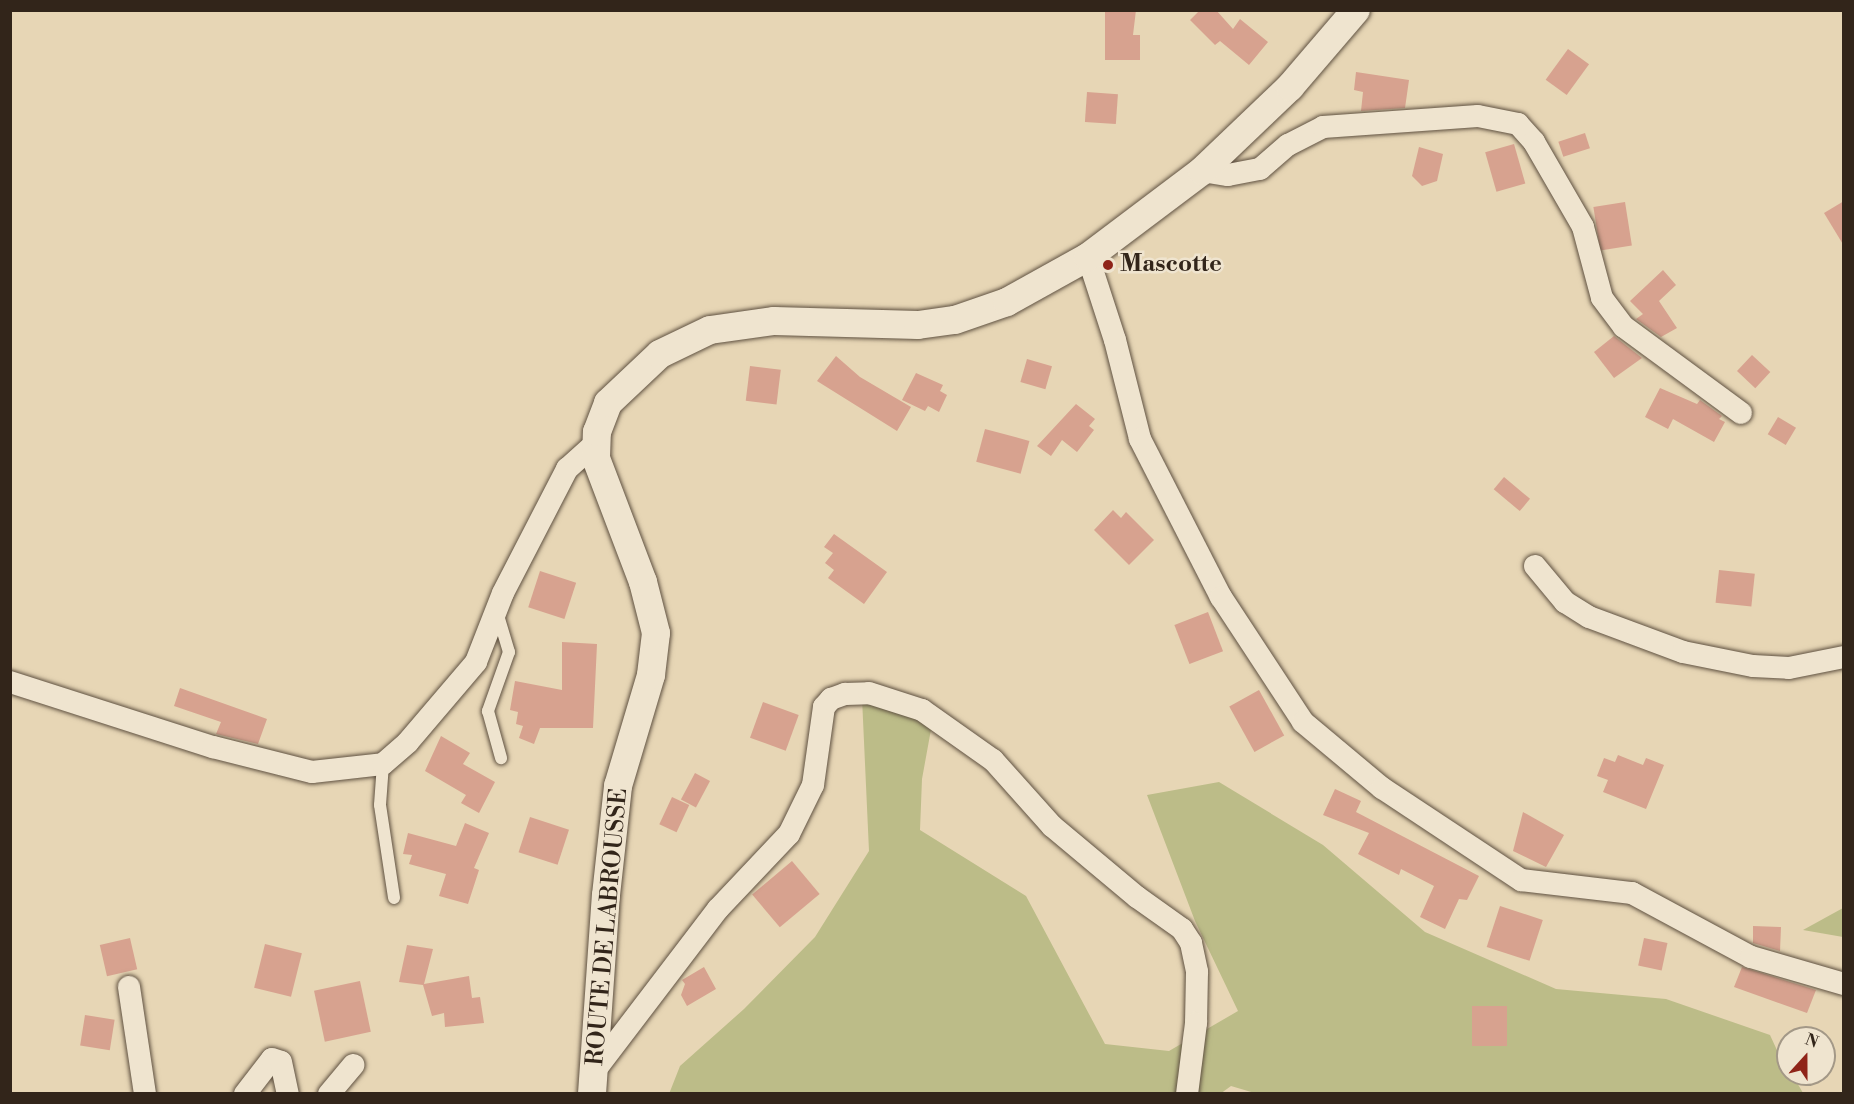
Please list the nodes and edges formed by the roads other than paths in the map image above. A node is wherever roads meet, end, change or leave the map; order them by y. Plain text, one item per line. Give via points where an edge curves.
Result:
1 (1356, 10) edge
2 (1202, 171) junction
3 (1088, 257) junction
4 (1741, 413) dead end
5 (597, 442) junction
6 (1535, 566) dead end
7 (496, 611) junction
8 (1844, 657) edge
9 (10, 682) edge
10 (501, 758) dead end
11 (383, 764) junction
12 (394, 898) dead end
13 (1844, 984) edge
14 (129, 987) dead end
15 (353, 1065) dead end
16 (594, 1081) edge
17 (145, 1094) edge
18 (245, 1094) edge
19 (288, 1094) edge
20 (329, 1094) edge
21 (1187, 1094) edge

1 - 2 street, ROUTE DE LABROUSSE via 1290,87
2 - 3 street, ROUTE DE LABROUSSE
2 - 4 street via 1228,175 1260,169 1288,145 1323,127 1467,116 1518,124 1534,142 1583,227 1602,298 1624,327
3 - 5 street, ROUTE DE LABROUSSE via 1007,302 955,320 918,325 774,321 710,330 660,354 625,383 608,403
3 - 13 street via 1115,340 1140,439 1221,597 1304,722 1382,788 1521,880 1632,893 1751,957
5 - 7 street via 567,469
5 - 16 street, ROUTE DE LABROUSSE via 596,458 643,582 656,633 651,675 618,786 606,895
6 - 8 street via 1565,602 1589,616 1672,649 1712,660 1789,668
7 - 10 lane via 509,652 488,711
7 - 11 street via 476,662 408,742
9 - 11 street via 213,747 312,772
11 - 12 lane via 380,805
14 - 17 street
15 - 20 street
16 - 21 street via 718,909 789,834 813,785 824,707 831,699 845,694 869,693 922,710 993,760 1052,826 1182,929 1191,944 1197,972
18 - 19 street via 272,1059 281,1062

